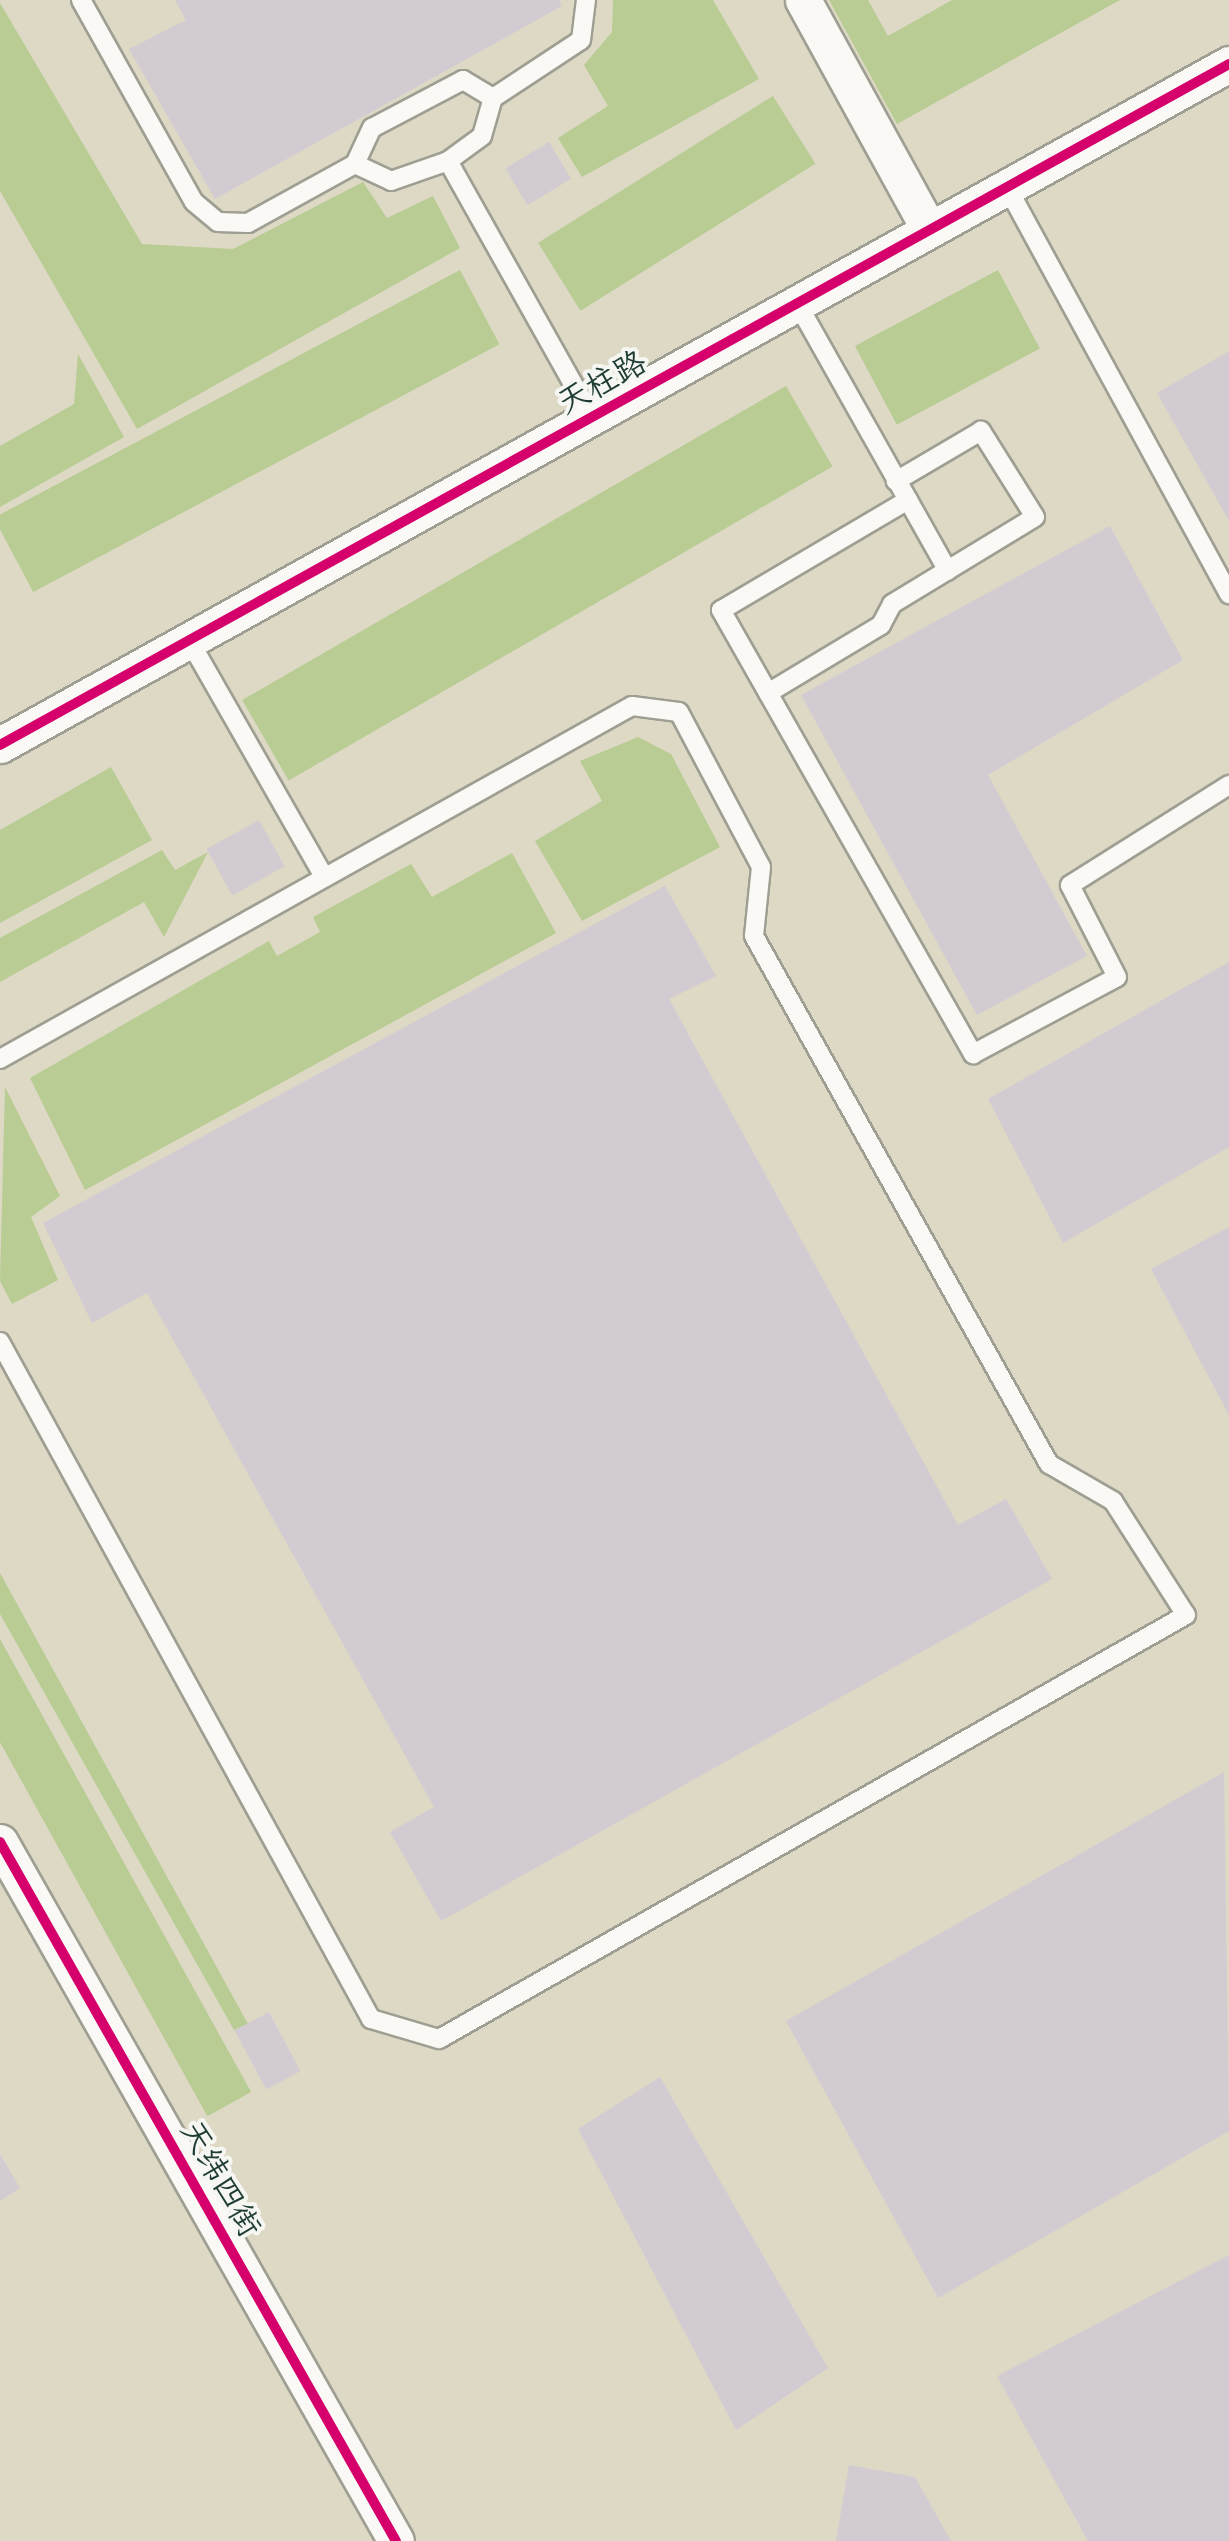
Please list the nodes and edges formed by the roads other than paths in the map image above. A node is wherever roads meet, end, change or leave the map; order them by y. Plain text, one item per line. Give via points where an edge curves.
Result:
1 (81, 0) edge
2 (586, 0) edge
3 (804, 0) edge
4 (1229, 64) edge
5 (493, 98) junction
6 (448, 161) junction
7 (355, 164) junction
8 (1007, 187) junction
9 (930, 229) junction
10 (797, 303) junction
11 (592, 418) junction
12 (896, 481) junction
13 (908, 500) junction
14 (948, 570) junction
15 (1229, 594) edge
16 (188, 640) junction
17 (768, 693) junction
18 (0, 746) edge
19 (1229, 785) edge
20 (322, 874) junction
21 (0, 1058) edge
22 (0, 1342) edge
23 (0, 1842) edge
24 (396, 2541) edge

1 - 7 lane via 194,202 218,222 248,223
2 - 5 lane via 581,40
3 - 9 street
4 - 8 street, 天柱路
5 - 6 lane via 482,136
5 - 7 lane via 463,80 372,128
6 - 7 lane via 391,181
6 - 11 lane
8 - 9 street, 天柱路
8 - 15 lane
9 - 10 street, 天柱路
10 - 11 street, 天柱路
10 - 12 lane
11 - 16 street, 天柱路
12 - 13 lane
12 - 14 lane via 981,431 1035,517
13 - 14 lane
13 - 17 lane via 722,610
14 - 17 lane via 892,604 881,625
16 - 18 street, 天柱路
16 - 20 lane
17 - 19 lane via 973,1054 1116,977 1070,885
20 - 21 lane
20 - 22 lane via 632,706 680,712 761,867 754,936 1049,1464 1113,1501 1186,1615 439,2039 372,2020
23 - 24 street, 天纬四街

